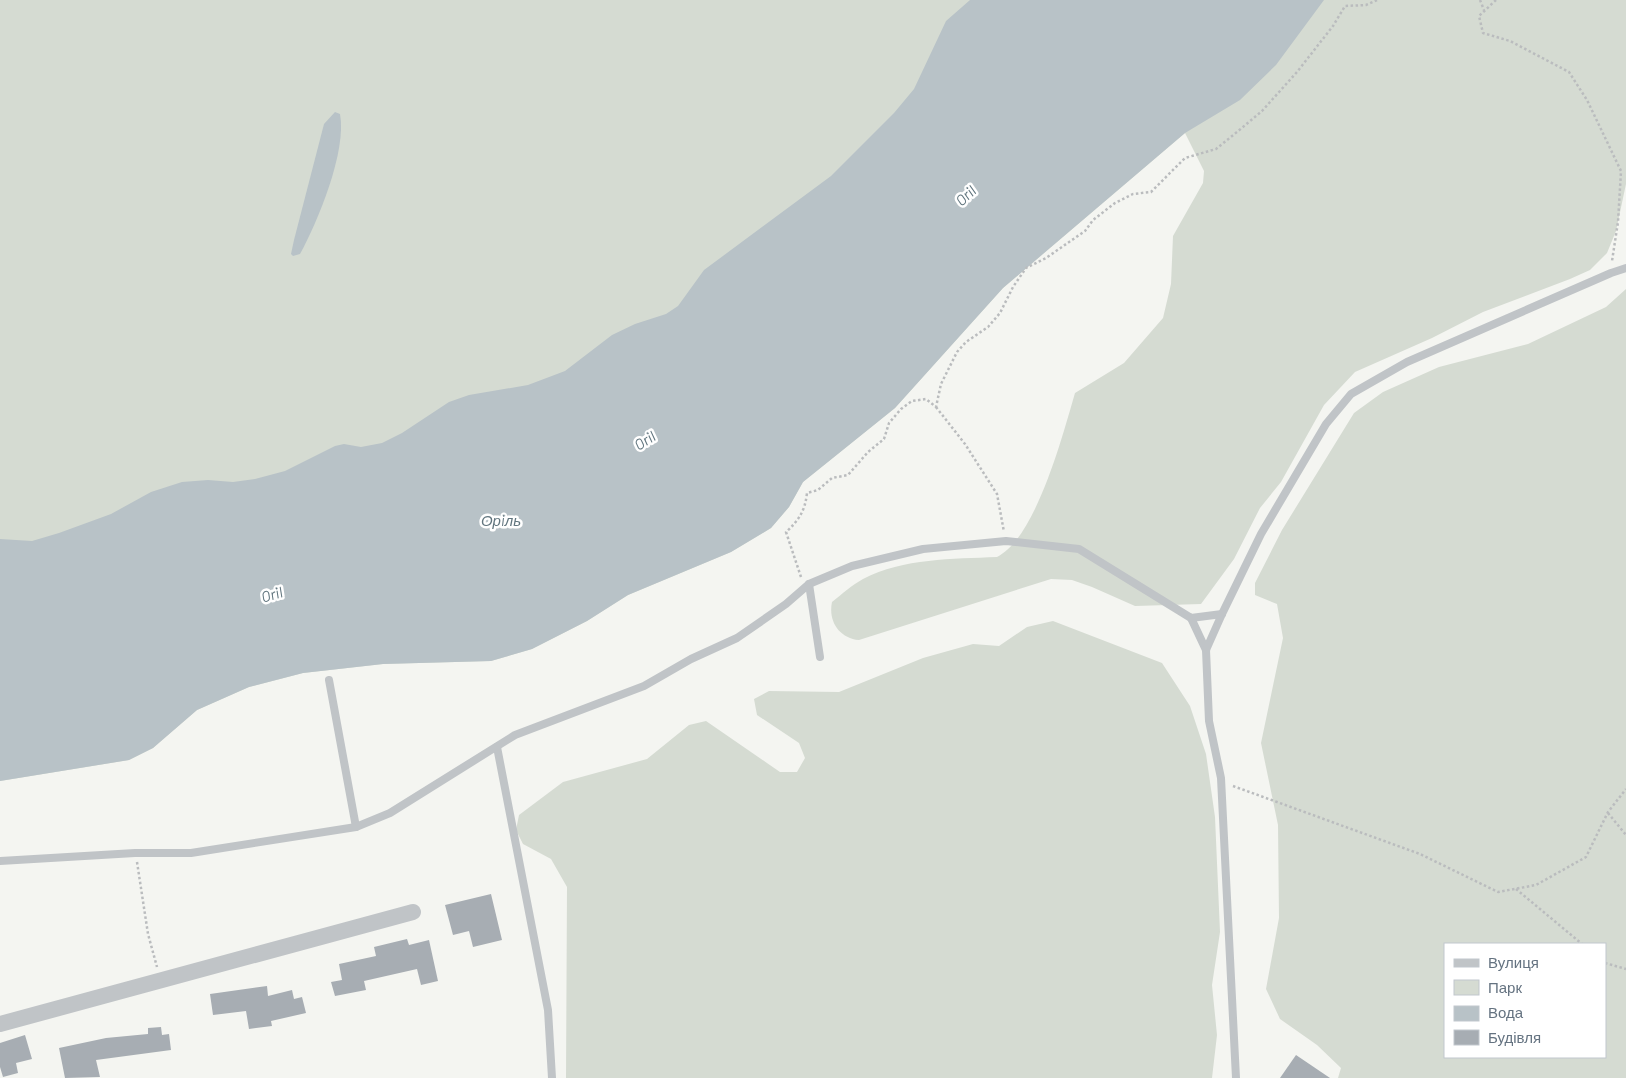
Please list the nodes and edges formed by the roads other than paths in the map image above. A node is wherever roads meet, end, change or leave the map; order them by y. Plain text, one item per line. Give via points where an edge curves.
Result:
1 (1626, 268) edge
2 (807, 586) junction
3 (1222, 614) junction
4 (1191, 618) junction
5 (1206, 650) junction
6 (820, 657) dead end
7 (329, 680) dead end
8 (497, 747) junction
9 (356, 827) junction
10 (0, 861) edge
11 (413, 912) dead end
12 (0, 1024) edge
13 (552, 1078) edge
14 (1236, 1078) edge

1 - 3 lane via 1408,362 1351,394 1326,424 1266,526
2 - 4 lane via 852,566 923,549 1006,541 1079,549
2 - 6 lane
2 - 8 lane via 737,638 644,686 515,735
3 - 4 lane
3 - 5 lane
4 - 5 lane
5 - 14 lane via 1208,721 1221,778
7 - 9 lane
8 - 9 lane via 390,812
8 - 13 lane via 548,1010
9 - 10 lane via 191,853
11 - 12 street

